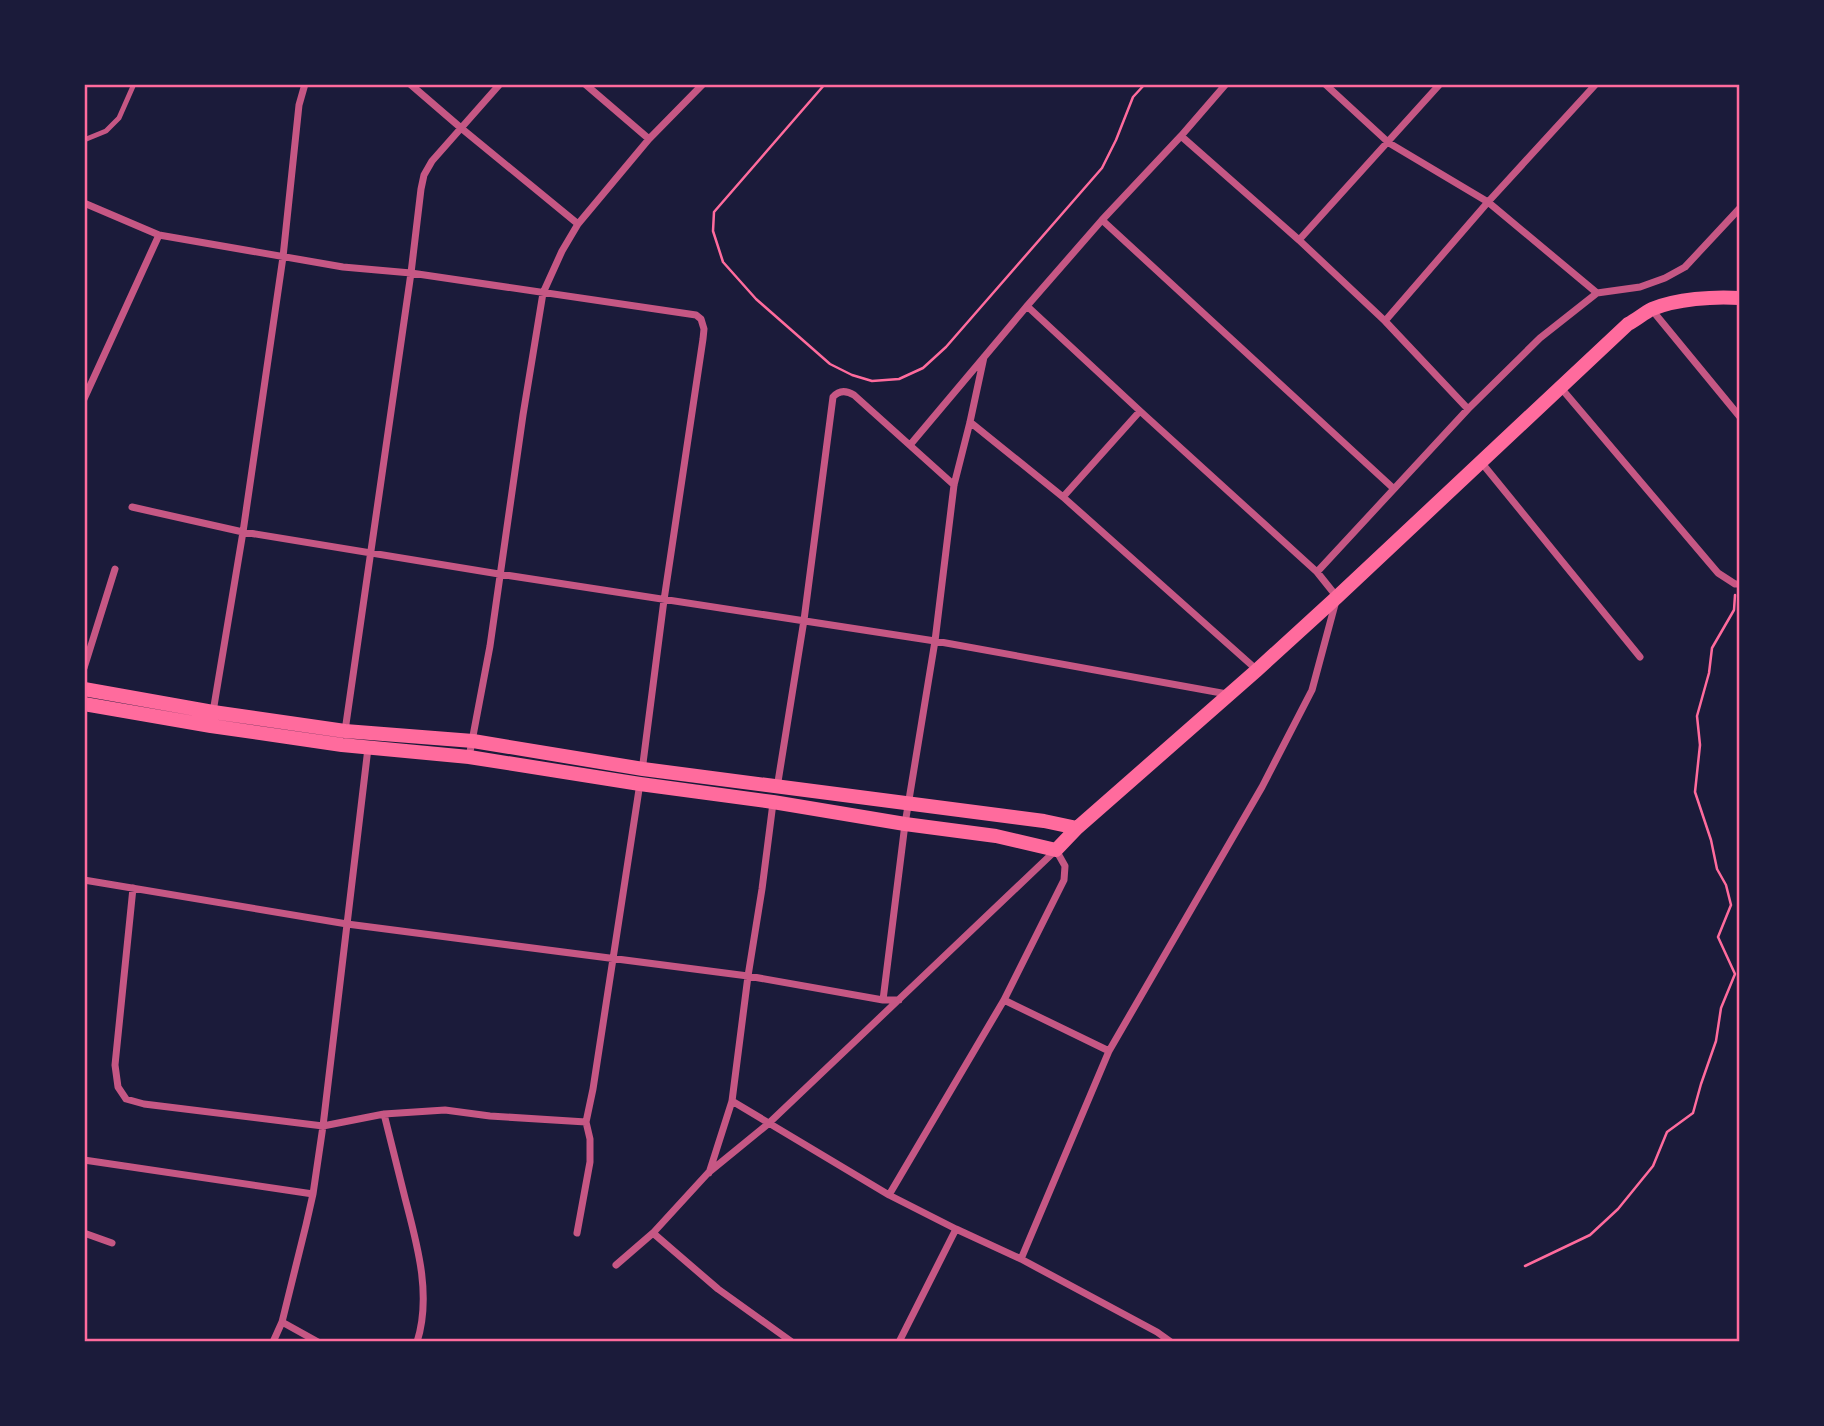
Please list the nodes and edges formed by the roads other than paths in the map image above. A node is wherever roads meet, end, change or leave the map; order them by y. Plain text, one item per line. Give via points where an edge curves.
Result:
1 (134, 84) edge
2 (305, 84) edge
3 (410, 84) edge
4 (500, 84) edge
5 (584, 84) edge
6 (703, 84) edge
7 (1226, 84) edge
8 (1325, 84) edge
9 (1440, 84) edge
10 (1597, 84) edge
11 (461, 128) junction
12 (1181, 136) junction
13 (649, 139) junction
14 (84, 140) edge
15 (1389, 143) junction
16 (1488, 202) junction
17 (84, 203) edge
18 (1740, 208) edge
19 (1102, 220) junction
20 (578, 224) junction
21 (159, 235) junction
22 (1299, 240) junction
23 (284, 257) junction
24 (411, 273) junction
25 (543, 293) junction
26 (1597, 293) junction
27 (1740, 298) edge
28 (1027, 306) junction
29 (1652, 309) junction
30 (1385, 321) junction
31 (984, 357) junction
32 (1561, 388) junction
33 (84, 399) edge
34 (1468, 409) junction
35 (1140, 411) junction
36 (1740, 417) edge
37 (970, 422) junction
38 (910, 445) junction
39 (1481, 462) junction
40 (954, 485) junction
41 (1393, 488) junction
42 (1063, 497) junction
43 (132, 507) dead end
44 (243, 532) junction
45 (370, 552) junction
46 (115, 569) dead end
47 (1317, 572) junction
48 (499, 575) junction
49 (1737, 584) edge
50 (1337, 597) junction
51 (664, 600) junction
52 (804, 620) junction
53 (935, 641) junction
54 (1640, 657) dead end
55 (84, 667) edge
56 (1257, 670) junction
57 (1228, 694) junction
58 (84, 695) edge
59 (212, 719) junction
60 (345, 731) junction
61 (473, 741) junction
62 (368, 747) junction
63 (469, 757) junction
64 (641, 777) junction
65 (775, 795) junction
66 (909, 803) junction
67 (905, 824) junction
68 (1077, 828) junction
69 (1056, 850) junction
70 (84, 880) edge
71 (133, 888) junction
72 (347, 925) junction
73 (613, 958) junction
74 (748, 976) junction
75 (883, 1000) junction
76 (898, 1000) junction
77 (1004, 1000) junction
78 (1109, 1051) junction
79 (732, 1101) junction
80 (384, 1114) junction
81 (586, 1122) junction
82 (768, 1124) junction
83 (323, 1126) junction
84 (84, 1160) edge
85 (708, 1173) junction
86 (313, 1194) junction
87 (889, 1195) junction
88 (957, 1229) junction
89 (84, 1233) edge
90 (577, 1233) dead end
91 (653, 1233) junction
92 (112, 1243) dead end
93 (1021, 1259) junction
94 (616, 1265) dead end
95 (282, 1322) junction
96 (900, 1339) edge
97 (273, 1342) edge
98 (318, 1342) edge
99 (417, 1342) edge
100 (792, 1342) edge
101 (911, 1342) edge
102 (1171, 1342) edge

1 - 14 lane via 119,118 106,131
2 - 23 street
3 - 11 street
4 - 11 street
5 - 13 street
6 - 13 street
7 - 12 street
8 - 15 street
9 - 15 street
10 - 16 street
11 - 20 street
11 - 24 street via 424,175
12 - 19 street
12 - 22 street
13 - 20 street
15 - 16 street
15 - 22 street
16 - 26 street
16 - 30 street
17 - 21 street
18 - 26 street via 1685,267 1640,287
19 - 28 street
19 - 41 street
20 - 25 street
21 - 23 street
21 - 33 street
22 - 30 street
23 - 24 street
23 - 44 street
24 - 25 street
24 - 45 street
25 - 48 street
25 - 51 street via 696,315 703,324
26 - 34 street via 1540,338
27 - 29 main road via 1693,300
28 - 31 street
28 - 35 street
29 - 32 main road via 1628,324
29 - 36 street
30 - 34 street
31 - 37 street
31 - 38 street
32 - 39 main road
32 - 49 street via 1718,573
34 - 41 street
35 - 42 street
35 - 47 street
37 - 40 street
37 - 42 street
38 - 40 street
38 - 52 street via 854,394 844,391 833,397
39 - 50 main road
39 - 54 street
40 - 53 street
41 - 47 street
42 - 56 street
43 - 44 street
44 - 45 street
44 - 59 street
45 - 48 street
45 - 60 street
46 - 55 street
47 - 50 street
48 - 51 street
48 - 61 street
50 - 56 main road
50 - 78 street via 1312,690 1262,787
51 - 52 street
51 - 64 street
52 - 53 street
52 - 65 street
53 - 57 street
53 - 66 street
56 - 57 main road
57 - 68 main road
58 - 59 main road
59 - 60 main road
59 - 62 main road
60 - 61 main road
61 - 63 street
61 - 64 main road
62 - 63 main road
62 - 72 street
63 - 64 main road
64 - 65 main road
64 - 73 street
65 - 66 main road
65 - 67 main road
65 - 74 street
66 - 67 street
66 - 68 main road
67 - 69 main road via 996,836
67 - 75 street
68 - 69 main road
69 - 76 street
69 - 77 street via 1065,866 1064,880
70 - 71 street
71 - 72 street
71 - 83 street via 115,1065 117,1087 126,1099
72 - 73 street
72 - 83 street
73 - 74 street
73 - 81 street
74 - 75 street
74 - 79 street
75 - 76 street
76 - 82 street
77 - 78 street
77 - 87 street
78 - 93 street
79 - 82 street
79 - 85 street
80 - 81 street via 445,1110
80 - 83 street
80 - 99 street via 418,1245 424,1296
81 - 90 street via 590,1163
82 - 85 street
82 - 87 street
83 - 86 street
84 - 86 street
85 - 91 street
86 - 95 street
87 - 88 street
88 - 93 street
88 - 96 street
89 - 92 street
91 - 94 street
91 - 100 street via 718,1289
93 - 102 street
95 - 97 street
95 - 98 street
96 - 101 street

